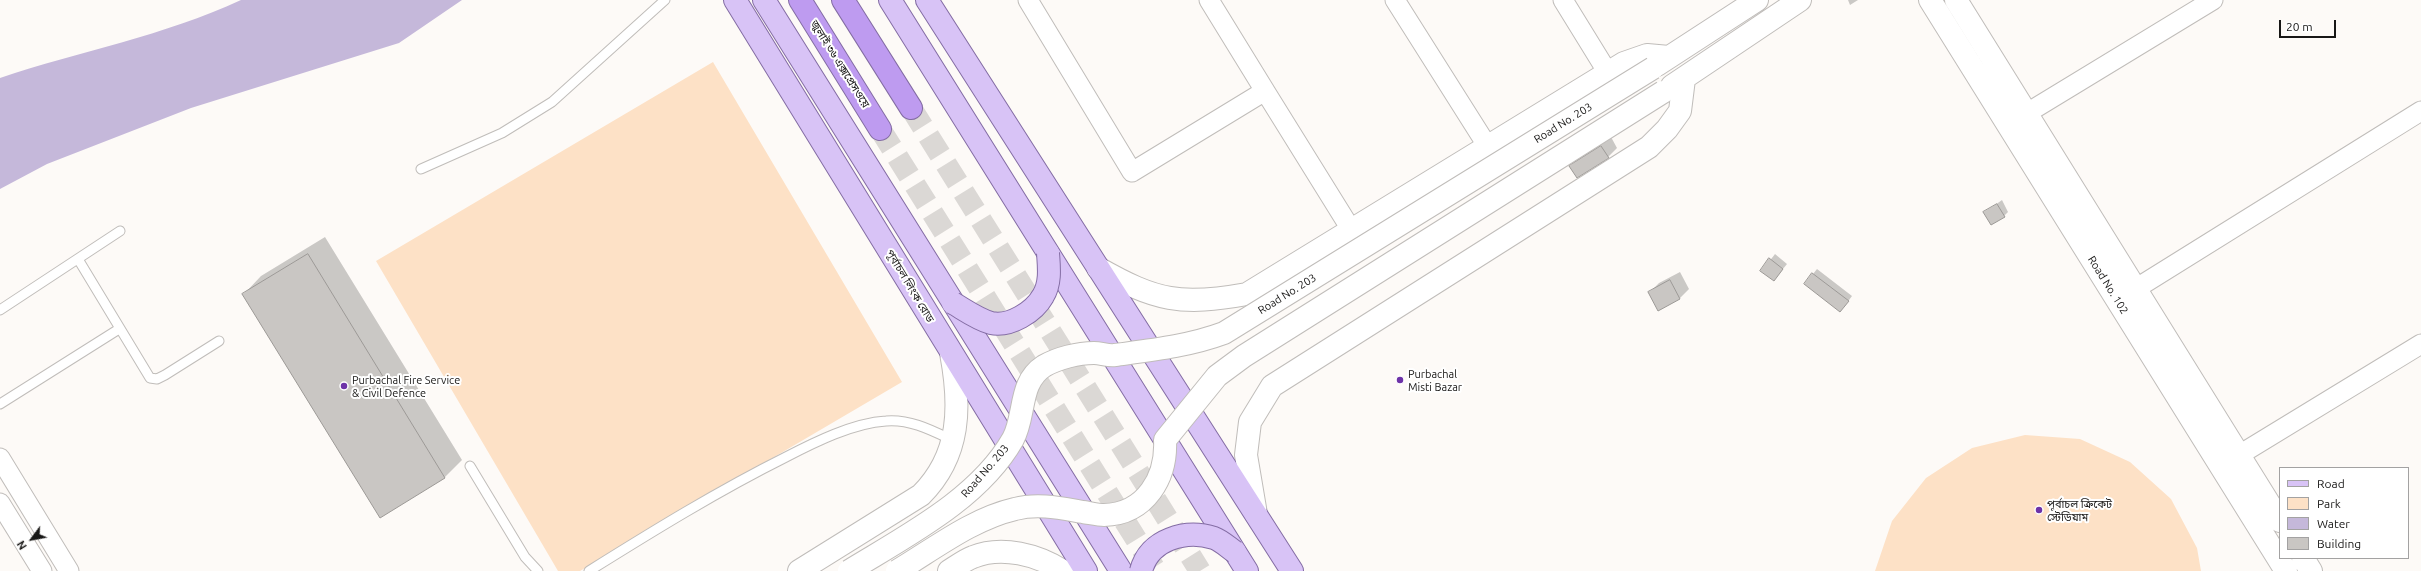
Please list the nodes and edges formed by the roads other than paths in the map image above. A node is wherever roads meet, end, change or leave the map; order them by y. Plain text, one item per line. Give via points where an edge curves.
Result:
1 (665, 0) edge
2 (735, 0) edge
3 (764, 0) edge
4 (800, 0) edge
5 (843, 0) edge
6 (890, 0) edge
7 (927, 0) edge
8 (1028, 0) edge
9 (1209, 0) edge
10 (1395, 0) edge
11 (1564, 0) edge
12 (1800, 0) edge
13 (1930, 0) edge
14 (1956, 0) edge
15 (2213, 0) edge
16 (1749, 2) edge
17 (1661, 63) junction
18 (1608, 73) junction
19 (1684, 79) junction
20 (1265, 91) junction
21 (911, 108) tunnel mouth
22 (2421, 111) edge
23 (2017, 119) junction
24 (880, 129) tunnel mouth
25 (1488, 147) junction
26 (421, 169) dead end
27 (120, 231) dead end
28 (1352, 231) junction
29 (1048, 253) junction
30 (78, 258) junction
31 (1098, 268) junction
32 (2126, 295) junction
33 (953, 303) junction
34 (0, 310) edge
35 (119, 329) junction
36 (219, 341) dead end
37 (2421, 344) edge
38 (951, 353) junction
39 (1112, 356) junction
40 (0, 404) edge
41 (1022, 414) junction
42 (954, 440) junction
43 (1165, 440) junction
44 (0, 458) edge
45 (2230, 461) junction
46 (470, 466) dead end
47 (0, 503) edge
48 (1083, 512) junction
49 (1256, 514) junction
50 (2279, 520) edge
51 (1235, 552) junction
52 (2279, 557) edge
53 (2280, 559) edge
54 (2304, 559) edge
55 (42, 571) edge
56 (69, 571) edge
57 (538, 571) edge
58 (589, 571) edge
59 (798, 571) edge
60 (849, 571) edge
61 (897, 571) edge
62 (949, 571) edge
63 (1063, 571) edge
64 (1086, 571) edge
65 (1120, 571) edge
66 (1141, 571) edge
67 (1247, 571) edge
68 (1292, 571) edge
69 (2286, 571) edge
70 (2311, 571) edge

1 - 26 lane via 552,102 502,133
2 - 38 main road, পূর্বাচল লিংক রোড
3 - 33 main road
4 - 24 highway, জুলাই ৩৬ এক্সপ্রেসওয়ে
5 - 21 highway
6 - 29 main road
7 - 31 main road
8 - 20 street via 1132,172
9 - 20 street
10 - 25 street
11 - 18 street
12 - 19 street
13 - 23 street, Road No. 102
14 - 23 street, Road No. 102
15 - 23 street
16 - 17 street, Road No. 203
17 - 18 street, Road No. 203 via 1647,55 1624,63
17 - 39 street, Road No. 203, bridge via 1224,333 1182,346
18 - 25 street, Road No. 203
19 - 43 street, bridge via 1244,356 1217,376
19 - 49 street via 1680,111 1649,147 1272,386 1250,422 1246,455
20 - 28 street
22 - 32 street
23 - 32 street, Road No. 102
25 - 28 street, Road No. 203
27 - 30 lane
28 - 31 street, Road No. 203 via 1247,294 1210,300 1160,297 1133,288
29 - 33 main road, bridge via 1049,275 1044,296 1028,313 1012,321 992,323 977,318
29 - 39 main road, bridge
30 - 34 lane
30 - 35 lane
31 - 49 main road
32 - 45 street, Road No. 102
33 - 41 main road, bridge
35 - 36 lane via 146,374 157,379
35 - 40 lane
37 - 45 street
38 - 42 street via 957,385
38 - 64 main road, পূর্বাচল লিংক রোড
39 - 41 street, Road No. 203, bridge via 1094,353 1075,355 1044,367 1030,380 1024,394
39 - 43 main road
41 - 48 main road
41 - 60 street, Road No. 203, bridge via 1013,439 961,500 932,521
42 - 58 lane via 916,424 886,421 829,437 750,475
42 - 59 street via 946,464 936,480 921,495
43 - 48 street, bridge via 1166,457 1154,490 1124,512 1104,515
43 - 51 main road, bridge
44 - 56 street
45 - 50 street, Road No. 102
45 - 52 street, Road No. 102
46 - 57 lane via 525,557
47 - 55 street
48 - 61 street, bridge via 1031,505 1013,509 975,524
48 - 65 main road
49 - 68 main road
51 - 66 main road, bridge via 1216,539 1188,534 1157,546 1143,560
51 - 67 main road
53 - 69 street, Road No. 102
54 - 70 street
62 - 63 street via 973,557 1001,551 1028,556 1052,564

